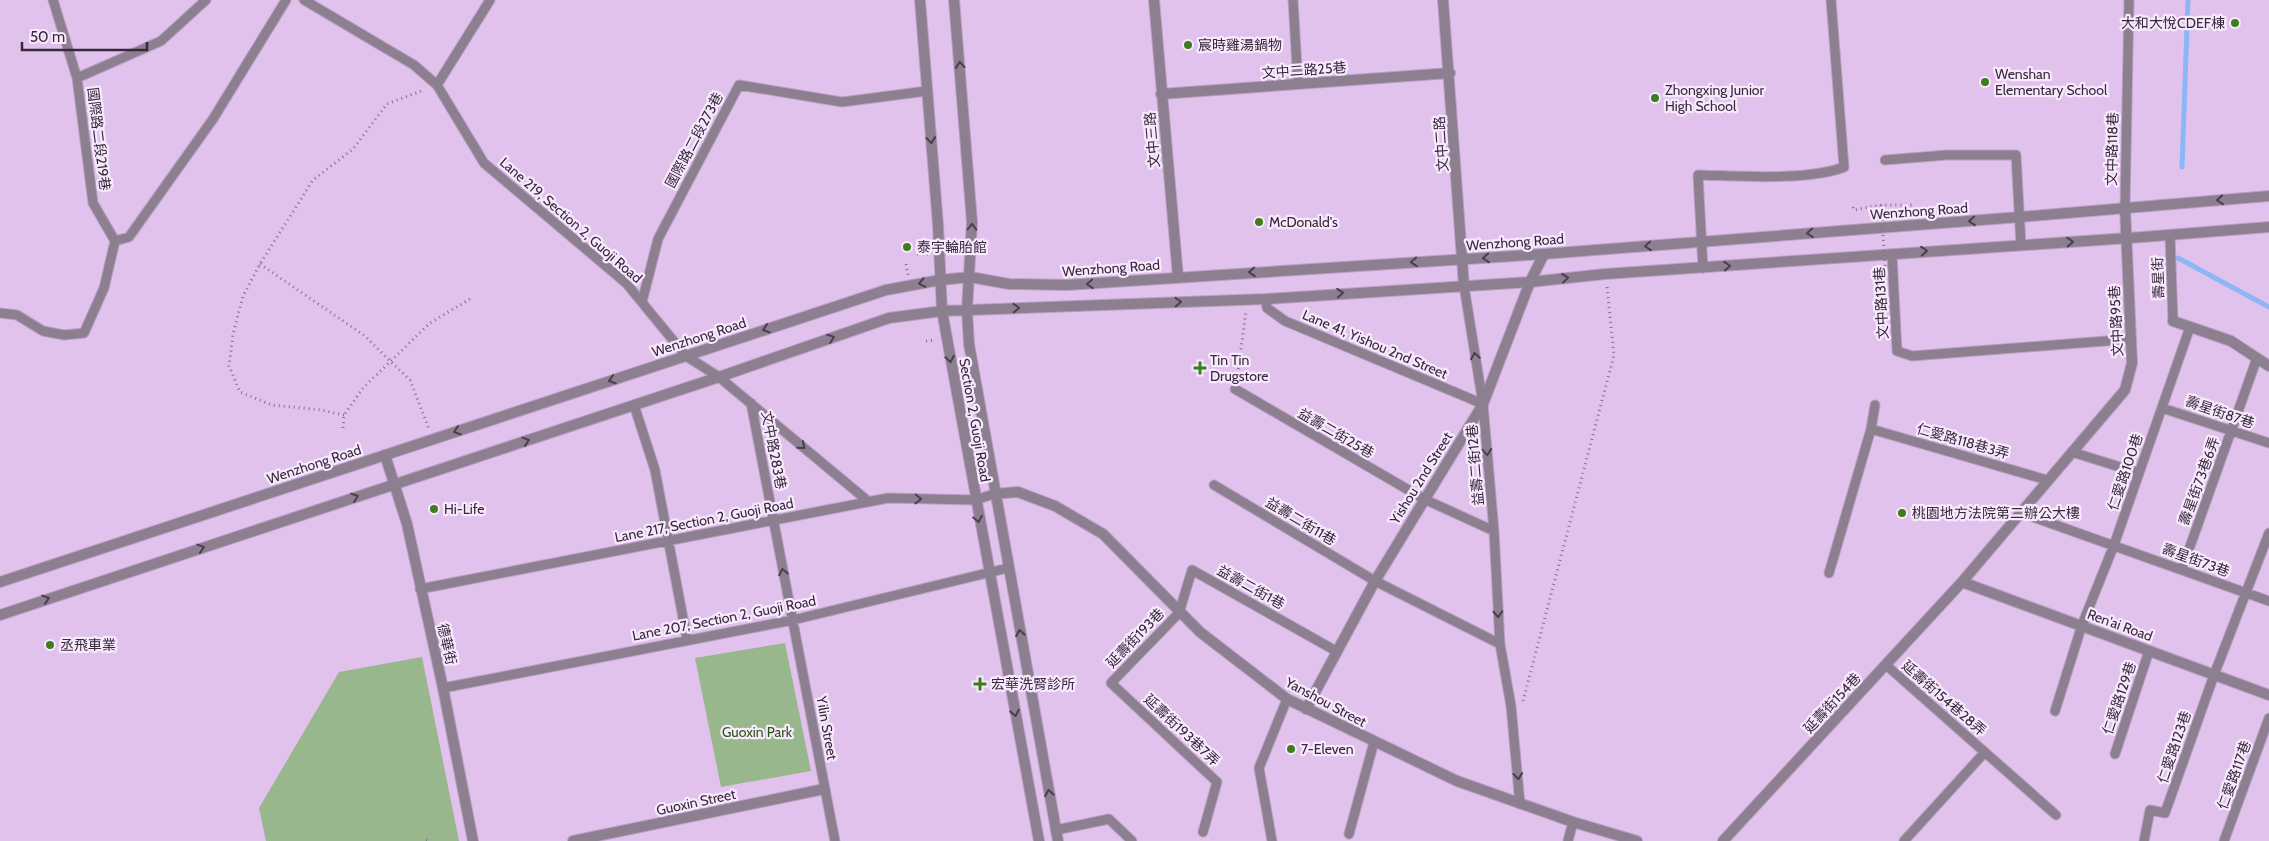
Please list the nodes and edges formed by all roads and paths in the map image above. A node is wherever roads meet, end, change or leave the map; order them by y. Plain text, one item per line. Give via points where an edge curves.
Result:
1 (53, 0) edge
2 (206, 0) edge
3 (286, 0) edge
4 (304, 0) edge
5 (490, 0) edge
6 (920, 0) edge
7 (954, 0) edge
8 (1154, 0) edge
9 (1293, 0) edge
10 (1443, 0) edge
11 (1831, 0) edge
12 (2128, 0) edge
13 (1450, 73) junction
14 (77, 78) junction
15 (1298, 84) junction
16 (437, 85) junction
17 (927, 91) junction
18 (1161, 94) junction
19 (1885, 160) dead end
20 (2269, 196) edge
21 (1911, 204) dead end
22 (1881, 205) junction
23 (2125, 208) junction
24 (1854, 209) dead end
25 (2020, 217) junction
26 (2269, 226) edge
27 (2170, 235) junction
28 (2126, 238) junction
29 (115, 241) junction
30 (1702, 242) junction
31 (2021, 245) junction
32 (1544, 254) junction
33 (1892, 254) junction
34 (1463, 259) junction
35 (260, 264) junction
36 (1703, 268) junction
37 (1605, 274) junction
38 (970, 277) junction
39 (1178, 277) junction
40 (1886, 278) dead end
41 (940, 280) junction
42 (1530, 282) junction
43 (1464, 286) junction
44 (1266, 298) junction
45 (470, 299) dead end
46 (1248, 299) junction
47 (642, 302) junction
48 (967, 310) junction
49 (942, 311) junction
50 (0, 313) edge
51 (2173, 321) joint
52 (2190, 327) junction
53 (2131, 339) junction
54 (686, 356) junction
55 (2258, 358) junction
56 (391, 362) junction
57 (2269, 366) edge
58 (719, 377) junction
59 (1235, 389) joint
60 (751, 403) junction
61 (1483, 404) junction
62 (634, 405) junction
63 (1875, 405) dead end
64 (2162, 408) junction
65 (344, 415) junction
66 (343, 428) dead end
67 (1871, 429) junction
68 (2233, 431) junction
69 (433, 439) junction
70 (2269, 444) edge
71 (2072, 452) junction
72 (385, 455) junction
73 (2139, 472) junction
74 (2047, 480) junction
75 (396, 484) junction
76 (1214, 484) dead end
77 (994, 494) junction
78 (1424, 499) junction
79 (975, 500) junction
80 (869, 502) junction
81 (2019, 512) junction
82 (773, 521) junction
83 (1494, 531) junction
84 (2269, 533) edge
85 (668, 540) junction
86 (2114, 545) junction
87 (1008, 568) junction
88 (2182, 570) junction
89 (989, 573) junction
90 (1830, 573) dead end
91 (1374, 581) junction
92 (0, 582) edge
93 (1962, 582) junction
94 (420, 589) junction
95 (2246, 593) junction
96 (2269, 601) edge
97 (1179, 613) junction
98 (0, 615) edge
99 (793, 620) junction
100 (2082, 626) junction
101 (687, 639) junction
102 (1500, 644) junction
103 (1336, 651) junction
104 (2149, 651) junction
105 (1886, 665) junction
106 (2214, 675) junction
107 (1111, 682) joint
108 (443, 688) junction
109 (2269, 695) edge
110 (1287, 699) junction
111 (1523, 702) dead end
112 (1306, 709) junction
113 (2055, 711) dead end
114 (2269, 718) edge
115 (1374, 742) junction
116 (1985, 752) junction
117 (2115, 754) dead end
118 (824, 789) junction
119 (1520, 804) junction
120 (2056, 815) dead end
121 (1573, 822) junction
122 (1056, 830) junction
123 (1203, 832) dead end
124 (1349, 834) dead end
125 (473, 841) edge
126 (573, 841) edge
127 (835, 841) edge
128 (1039, 841) edge
129 (1058, 841) edge
130 (1132, 841) edge
131 (1272, 841) edge
132 (1568, 841) edge
133 (1637, 841) edge
134 (1723, 841) edge
135 (1904, 841) edge
136 (2144, 841) edge
137 (2224, 841) edge

1 - 14 lane, 國際路二段219巷
2 - 14 lane via 161,41
3 - 29 lane via 213,119 129,237
4 - 16 lane, Lane 219, Section 2, Guoji Road via 414,66
5 - 16 lane
6 - 17 street, Section 2, Guoji Road
38 -> 7 street, Section 2, Guoji Road via 972,222
8 - 18 street, 文中三路
9 - 15 lane
10 - 13 street, 文中二路
11 - 30 lane via 1844,167 1829,173 1698,174
12 - 23 lane, 文中路118巷
13 - 15 street, 文中二路25巷
13 - 34 street, 文中二路
14 - 29 lane, 國際路二段219巷 via 93,203
15 - 18 street, 文中二路25巷
16 - 35 path via 388,104 353,149 313,180
16 - 47 lane, Lane 219, Section 2, Guoji Road via 484,163 626,283
17 -> 41 street, Section 2, Guoji Road
17 - 47 lane, 國際路二段273巷 via 842,102 739,85 658,239
18 - 39 street, 文中三路
19 - 25 lane via 2016,155
20 -> 23 street, Wenzhong Road
21 - 22 path
22 - 24 path
22 - 40 path, bridge
23 - 25 street, Wenzhong Road
23 - 28 street, 文中路95巷
25 -> 30 street, Wenzhong Road
25 - 31 lane
26 - 27 street
27 - 28 street
27 - 51 lane, 壽星街
31 -> 28 street
28 - 53 street, 文中路95巷
29 - 50 lane via 104,288 84,334 43,331 17,315
30 -> 32 street, Wenzhong Road
30 - 36 lane
33 -> 31 street
32 -> 34 street, Wenzhong Road
32 - 42 street, Yishou 2nd Street
36 -> 33 street
33 - 53 lane, 文中路131巷 via 1897,351 1912,356
34 -> 39 street, Wenzhong Road
34 - 43 street, 文中二路
35 - 56 path via 364,336
35 - 65 path via 243,296 233,334 229,366 240,392 272,405
36 - 37 street
42 -> 37 street
37 - 111 path via 1614,355
39 -> 38 street, Wenzhong Road via 1067,285 1009,284
38 - 41 street, Wenzhong Road
38 - 48 street, Section 2, Guoji Road
41 - 49 street, Section 2, Guoji Road
41 -> 54 street, Wenzhong Road via 886,290
42 - 43 street
42 - 61 street, Yishou 2nd Street
44 -> 43 street
61 -> 43 lane, 益壽二街12巷
44 - 46 street
44 - 61 lane, Lane 41, Yishou 2nd Street via 1267,308 1285,321
45 - 56 path via 430,324
48 -> 46 street
46 - 59 path
47 - 54 lane, Lane 219, Section 2, Guoji Road
48 - 49 street
48 - 77 street, Section 2, Guoji Road via 969,349
58 -> 49 street via 889,318
49 -> 79 street, Section 2, Guoji Road
51 - 52 street
52 - 55 street via 2231,342
52 - 64 lane, 仁愛路100巷
53 - 71 street, 文中路95巷 via 2132,363 2125,390
54 - 58 lane, Lane 219, Section 2, Guoji Road
54 -> 69 street, Wenzhong Road
55 - 57 street
55 - 68 lane, 壽星街73巷6弄
56 - 65 path via 363,388
56 - 69 path via 410,380
58 - 60 lane, Lane 219, Section 2, Guoji Road
58 - 62 street
59 - 78 lane, 益壽二街25巷
60 -> 80 lane, Lane 219, Section 2, Guoji Road
60 - 82 lane, 文中路283巷
61 - 78 street, Yishou 2nd Street
61 -> 83 lane, 益壽二街12巷
75 -> 62 street
62 - 85 lane via 655,470
63 - 67 lane
64 - 68 lane, 壽星街87巷
64 - 73 lane, 仁愛路100巷
65 - 66 path
67 - 74 lane, 仁愛路118巷3弄
67 - 90 lane
68 - 70 lane, 壽星街87巷
68 - 88 lane, 壽星街73巷6弄
69 - 72 street, Wenzhong Road
71 - 73 lane
71 - 74 street, 文中路95巷
72 - 75 street, 德華街
72 - 92 street, Wenzhong Road
73 - 86 lane, 仁愛路100巷
74 - 81 street, 文中路95巷
75 - 94 street, 德華街
98 -> 75 street
76 - 91 lane, 益壽二街11巷
77 - 79 lane, Lane 217, Section 2, Guoji Road
77 - 87 street, Section 2, Guoji Road
77 - 97 street, Yanshou Street via 1018,492 1055,506 1103,534
78 - 83 lane, 益壽二街25巷
78 - 91 street, Yishou 2nd Street
80 -> 79 lane, Lane 217, Section 2, Guoji Road via 888,498
79 -> 89 street, Section 2, Guoji Road
80 - 82 lane, Lane 217, Section 2, Guoji Road
81 - 86 lane, 壽星街73巷
81 - 93 street, 文中路95巷
82 - 85 lane, Lane 217, Section 2, Guoji Road
99 -> 82 lane, 文中路283巷
83 -> 102 lane, 益壽二街12巷
84 - 95 lane
85 - 94 lane, Lane 217, Section 2, Guoji Road
85 - 101 lane
86 - 88 lane, 壽星街73巷
86 - 100 lane, 仁愛路100巷
87 - 89 lane, Lane 207, Section 2, Guoji Road
122 -> 87 street, Section 2, Guoji Road
88 - 95 lane, 壽星街73巷
89 - 99 lane, Lane 207, Section 2, Guoji Road
89 -> 128 street, Section 2, Guoji Road
91 - 102 lane
91 - 103 street, Yishou 2nd Street
93 - 100 street, Ren'ai Road
93 - 105 street, 延壽街154巷
94 - 108 street, 德華街
95 - 96 lane, 壽星街73巷
95 - 106 lane
97 - 103 lane, 益壽二街1巷 via 1192,570
97 - 107 lane, 延壽街193巷
97 - 110 street, Yanshou Street
99 - 101 lane, Lane 207, Section 2, Guoji Road
99 - 118 lane, Yilin Street
100 - 104 street, Ren'ai Road
100 - 113 lane, 仁愛路100巷
101 - 108 lane, Lane 207, Section 2, Guoji Road
102 -> 119 lane, 益壽二街12巷 via 1511,706
103 - 112 street, Yishou 2nd Street
104 - 106 street, Ren'ai Road
104 - 117 lane, 仁愛路129巷
105 - 116 lane, 延壽街154巷28弄
105 - 134 street, 延壽街154巷
106 - 109 street, Ren'ai Road
106 - 136 lane, 仁愛路123巷 via 2165,813 2150,810
107 - 123 lane, 延壽街193巷7弄 via 1218,782
108 - 125 street, 德華街
110 - 112 street, Yanshou Street
110 - 131 lane via 1259,768
112 - 115 street, Yanshou Street
114 - 137 lane, 仁愛路117巷
115 - 119 street, Yanshou Street via 1457,781
115 - 124 lane
116 - 120 lane, 延壽街154巷28弄
116 - 135 lane, 延壽街154巷28弄
118 - 126 street, Guoxin Street
118 - 127 lane, Yilin Street
119 - 121 street, Yanshou Street
121 - 132 lane
121 - 133 street, Yanshou Street
122 - 129 street, Section 2, Guoji Road
122 - 130 lane via 1109,819

